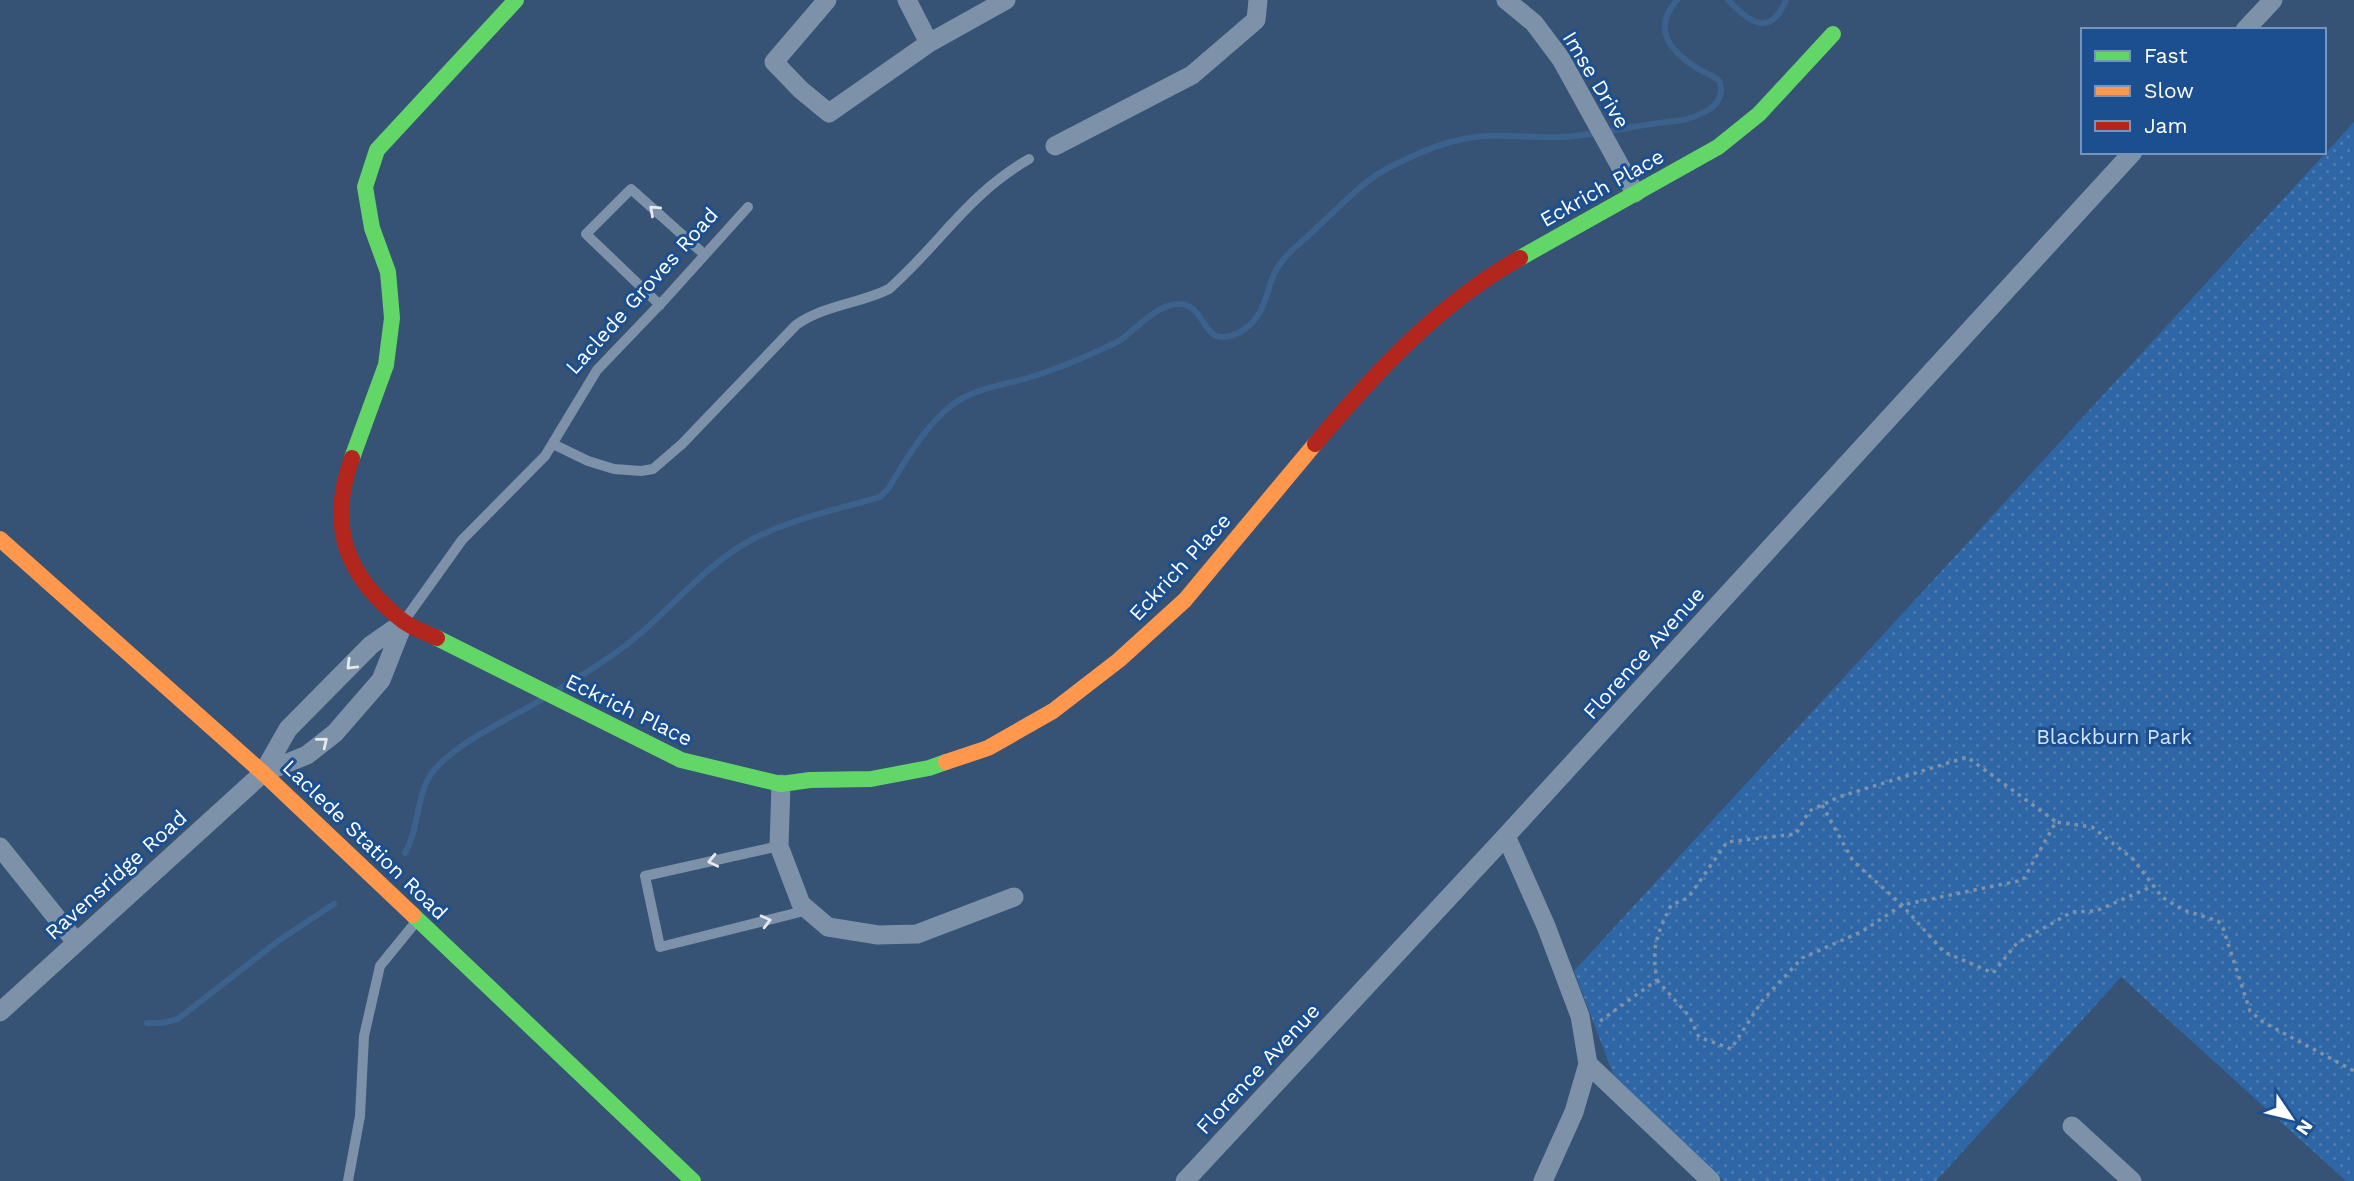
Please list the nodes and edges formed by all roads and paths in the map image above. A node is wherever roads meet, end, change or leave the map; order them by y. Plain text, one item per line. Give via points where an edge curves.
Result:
1 (516, 0) edge
2 (827, 0) edge
3 (907, 0) edge
4 (1006, 0) edge
5 (1258, 0) edge
6 (1506, 0) edge
7 (2273, 0) edge
8 (2247, 28) edge
9 (1833, 34) dead end
10 (929, 43) junction
11 (1055, 146) dead end
12 (2131, 154) edge
13 (1028, 159) dead end
14 (1635, 192) junction
15 (748, 207) dead end
16 (705, 255) junction
17 (660, 305) junction
18 (553, 444) junction
19 (0, 539) edge
20 (404, 622) junction
21 (263, 773) junction
22 (781, 784) junction
23 (1822, 805) junction
24 (2056, 821) junction
25 (1507, 836) junction
26 (779, 846) junction
27 (0, 847) edge
28 (2153, 886) junction
29 (1014, 897) dead end
30 (1902, 905) junction
31 (808, 910) junction
32 (418, 920) junction
33 (76, 942) junction
34 (1657, 980) junction
35 (0, 1012) edge
36 (1583, 1031) junction
37 (1588, 1064) junction
38 (2354, 1071) edge
39 (2072, 1126) dead end
40 (348, 1181) edge
41 (692, 1181) edge
42 (1185, 1181) edge
43 (1543, 1181) edge
44 (1712, 1181) edge
45 (2132, 1181) edge

1 - 20 street via 377,150 365,187 372,228 388,272 392,318 386,365 342,482 341,530 355,572
2 - 10 street via 774,62 830,113
3 - 10 street
4 - 10 street
5 - 11 street via 1256,20 1192,75
6 - 14 street, Imse Drive via 1534,23 1561,59
7 - 8 street
9 - 14 street, Eckrich Place via 1759,114 1718,147
12 - 25 street, Florence Avenue
13 - 18 lane via 976,197 889,289 812,314 796,325 653,469 614,469
14 - 22 street, Eckrich Place via 1509,264 1421,329 1339,415 1185,600 1053,711 988,748 929,768 872,779
15 - 16 lane, Laclede Groves Road
16 - 17 lane, Laclede Groves Road
16 -> 17 lane via 631,189 586,234
17 - 18 lane, Laclede Groves Road via 597,370
18 - 20 lane, Laclede Groves Road via 462,540
19 - 21 street, Laclede Station Road
20 -> 21 street, Laclede Groves Road via 371,645 288,729
21 -> 20 street, Laclede Groves Road via 307,755 335,733 381,680
20 - 22 street, Eckrich Place via 681,760
21 - 32 street, Laclede Station Road
21 - 33 street, Ravensridge Road
22 - 26 street
23 - 24 path via 1967,757
23 - 30 path via 1853,861
23 - 34 path via 1809,811 1796,834 1727,842 1688,898 1671,905 1656,937
24 - 28 path via 2092,827 2133,859
24 - 30 path via 2023,880
25 - 36 street via 1546,926
25 - 42 street, Florence Avenue
26 - 31 street via 801,904
26 -> 31 lane via 645,876 660,947
27 - 33 street
28 - 30 path via 2096,911 2072,912 2017,943 1993,973 1944,952
28 - 38 path via 2183,910 2218,921 2250,1011
29 - 31 street via 917,934 878,935 828,927
30 - 34 path via 1863,931 1802,958 1762,1001 1731,1049 1699,1037 1689,1016
32 - 40 lane via 380,966 364,1036 360,1116
32 - 41 street, Laclede Station Road
33 - 35 street, Ravensridge Road
34 - 36 path
36 - 37 street
37 - 43 street via 1574,1112
37 - 44 street
39 - 45 street

